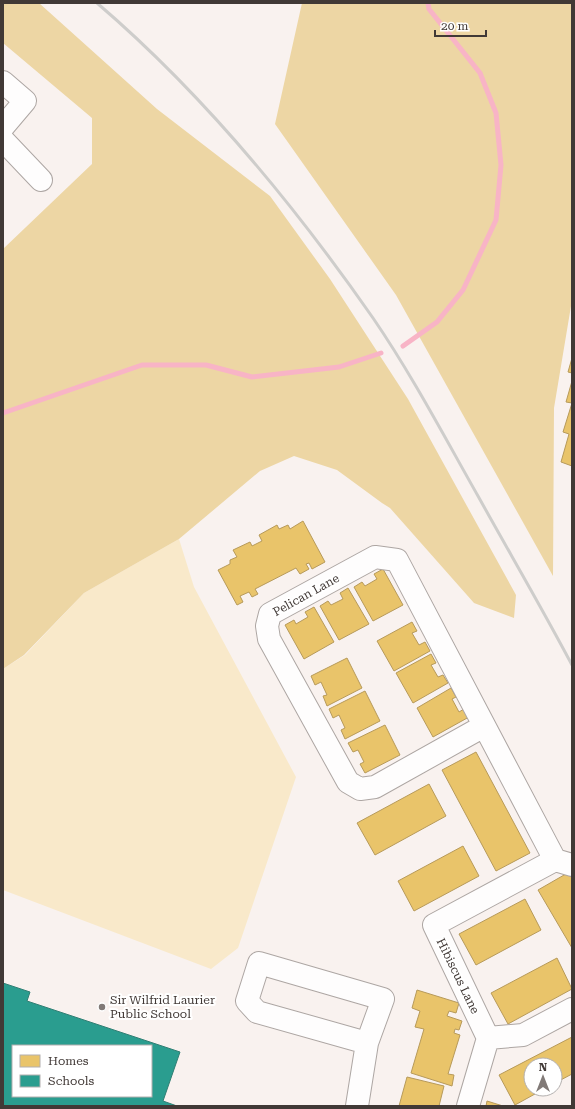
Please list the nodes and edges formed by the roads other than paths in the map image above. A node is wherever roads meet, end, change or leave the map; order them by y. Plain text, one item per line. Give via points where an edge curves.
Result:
1 (3, 82) edge
2 (3, 127) edge
3 (3, 140) edge
4 (41, 180) dead end
5 (484, 726) junction
6 (563, 862) edge
7 (572, 1009) edge
8 (488, 1038) junction
9 (367, 1043) junction
10 (357, 1106) edge
11 (468, 1106) edge

1 - 2 street via 25,101
3 - 4 street
5 - 5 street, Pelican Lane via 397,560 375,557 270,614 267,626 269,639 348,782 360,789 375,787
5 - 6 street, Pelican Lane
6 - 8 street, Hibiscus Lane via 434,925
7 - 8 street via 523,1035
8 - 11 street
9 - 9 street via 257,1012 247,1001 259,963 383,999
9 - 10 street

